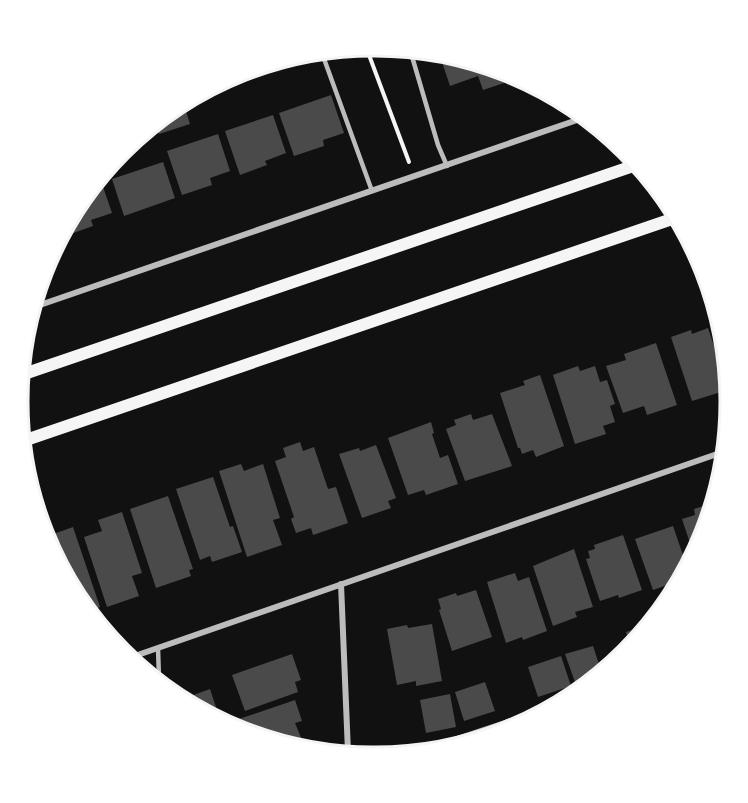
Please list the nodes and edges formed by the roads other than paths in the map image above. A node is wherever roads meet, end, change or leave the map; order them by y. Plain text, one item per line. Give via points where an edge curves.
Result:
1 (413, 58) edge
2 (324, 60) edge
3 (576, 121) edge
4 (447, 166) junction
5 (628, 168) edge
6 (372, 191) junction
7 (668, 220) edge
8 (43, 304) edge
9 (30, 372) edge
10 (30, 439) edge
11 (716, 455) edge
12 (341, 584) junction
13 (158, 648) junction
14 (139, 655) edge
15 (159, 672) edge
16 (348, 746) edge

1 - 4 lane
2 - 6 lane
3 - 4 street
4 - 6 street
5 - 9 main road
6 - 8 street
7 - 10 main road
11 - 12 street
12 - 13 street
12 - 16 street
13 - 14 street
13 - 15 lane

